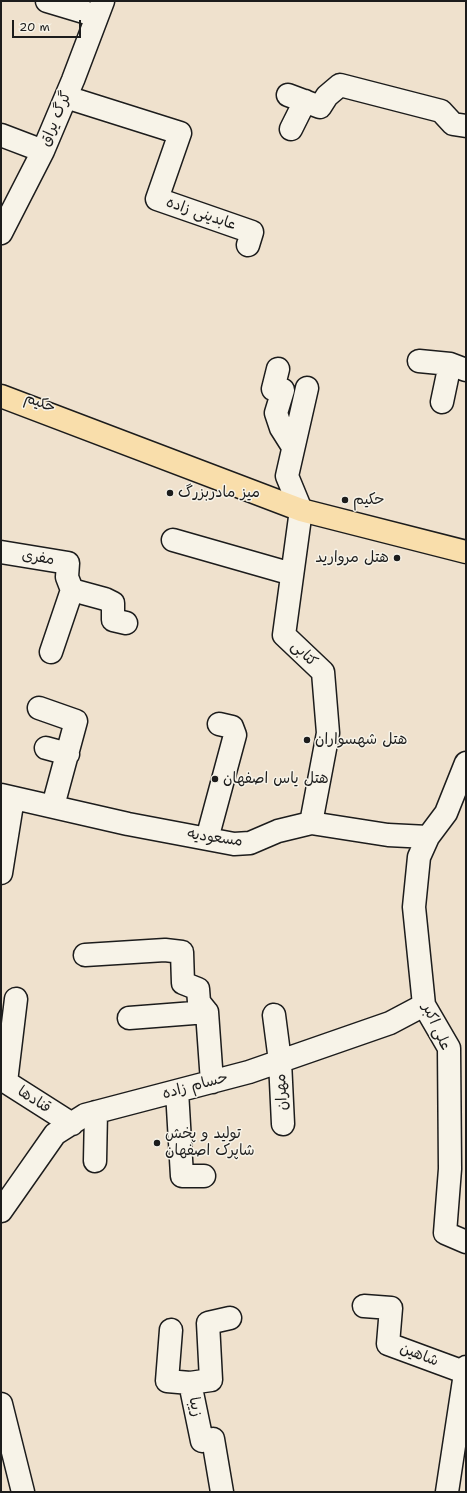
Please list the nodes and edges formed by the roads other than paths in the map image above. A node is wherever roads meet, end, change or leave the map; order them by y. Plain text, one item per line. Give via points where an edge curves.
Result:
1 (47, 1) edge
2 (100, 8) edge
3 (66, 97) junction
4 (466, 126) edge
5 (291, 129) dead end
6 (1, 135) edge
7 (43, 151) junction
8 (1, 233) edge
9 (248, 245) dead end
10 (419, 361) dead end
11 (458, 367) edge
12 (278, 369) dead end
13 (1, 388) edge
14 (307, 388) dead end
15 (1, 396) edge
16 (442, 402) dead end
17 (293, 447) junction
18 (301, 510) junction
19 (172, 540) dead end
20 (466, 544) edge
21 (1, 552) edge
22 (466, 552) edge
23 (292, 574) junction
24 (72, 590) junction
25 (126, 623) dead end
26 (51, 652) dead end
27 (39, 708) dead end
28 (219, 724) dead end
29 (46, 748) dead end
30 (68, 754) junction
31 (466, 763) edge
32 (7, 797) edge
33 (53, 806) junction
34 (311, 823) junction
35 (428, 837) junction
36 (207, 839) junction
37 (1, 873) edge
38 (85, 955) dead end
39 (16, 999) dead end
40 (424, 1005) junction
41 (207, 1012) junction
42 (274, 1015) dead end
43 (129, 1018) dead end
44 (280, 1061) junction
45 (212, 1082) junction
46 (178, 1091) junction
47 (96, 1112) junction
48 (72, 1124) junction
49 (283, 1124) dead end
50 (458, 1125) edge
51 (95, 1161) dead end
52 (204, 1176) dead end
53 (1, 1211) edge
54 (466, 1242) edge
55 (364, 1306) dead end
56 (230, 1318) dead end
57 (171, 1330) dead end
58 (465, 1369) edge
59 (190, 1383) junction
60 (1, 1404) edge
61 (23, 1492) edge
62 (222, 1492) edge
63 (447, 1492) edge

1 - 2 street
2 - 3 street, گرگ یراق
3 - 7 street, گرگ یراق
3 - 9 street, عابدینی زاده via 180,134 157,199 252,232
4 - 5 street via 453,124 441,111 340,85 327,96 320,107 296,98
6 - 7 street
7 - 8 street, گرگ یراق
10 - 11 street
11 - 16 street
12 - 17 street via 273,389 283,390 276,413 281,428
13 - 20 street, حکیم via 288,497
14 - 17 street
15 - 18 main road, حکیم
17 - 18 street via 288,476
18 - 22 main road, حکیم
18 - 23 street, کتابی
19 - 23 street
21 - 24 street, مفری via 68,563 67,577
23 - 34 street, کتابی via 284,635 322,672 328,733
24 - 25 street via 114,603 113,620
24 - 26 street
27 - 30 street via 76,721
28 - 36 street via 232,727 235,735
29 - 30 street
30 - 33 street
31 - 35 street, علی اکبر via 446,813
32 - 33 street, مسعودیه
32 - 37 street
33 - 36 street, مسعودیه
34 - 35 street, مسعودیه via 388,835
34 - 36 street, مسعودیه via 278,831 250,843 234,844
35 - 40 street, علی اکبر via 419,857 414,907
38 - 41 street via 165,950 182,952 183,982 198,989 199,1002
39 - 48 street, قنادها via 6,1082
40 - 44 street, حسام زاده via 390,1023
40 - 50 street, علی اکبر via 449,1048
41 - 43 street
41 - 45 street
42 - 44 street, مهران
44 - 45 street, حسام زاده
44 - 49 street, مهران
45 - 46 street, حسام زاده
46 - 47 street, حسام زاده
46 - 52 street via 182,1176
47 - 48 street, حسام زاده via 85,1115
47 - 51 street
48 - 53 street, حسام زاده via 56,1134
50 - 54 street, علی اکبر via 450,1169 445,1233
55 - 58 street, شاهین via 391,1308 388,1344
56 - 59 street, زیبا via 208,1323 210,1380
57 - 59 street via 167,1381
58 - 63 street
59 - 62 street, زیبا via 202,1441 213,1439
60 - 61 street

